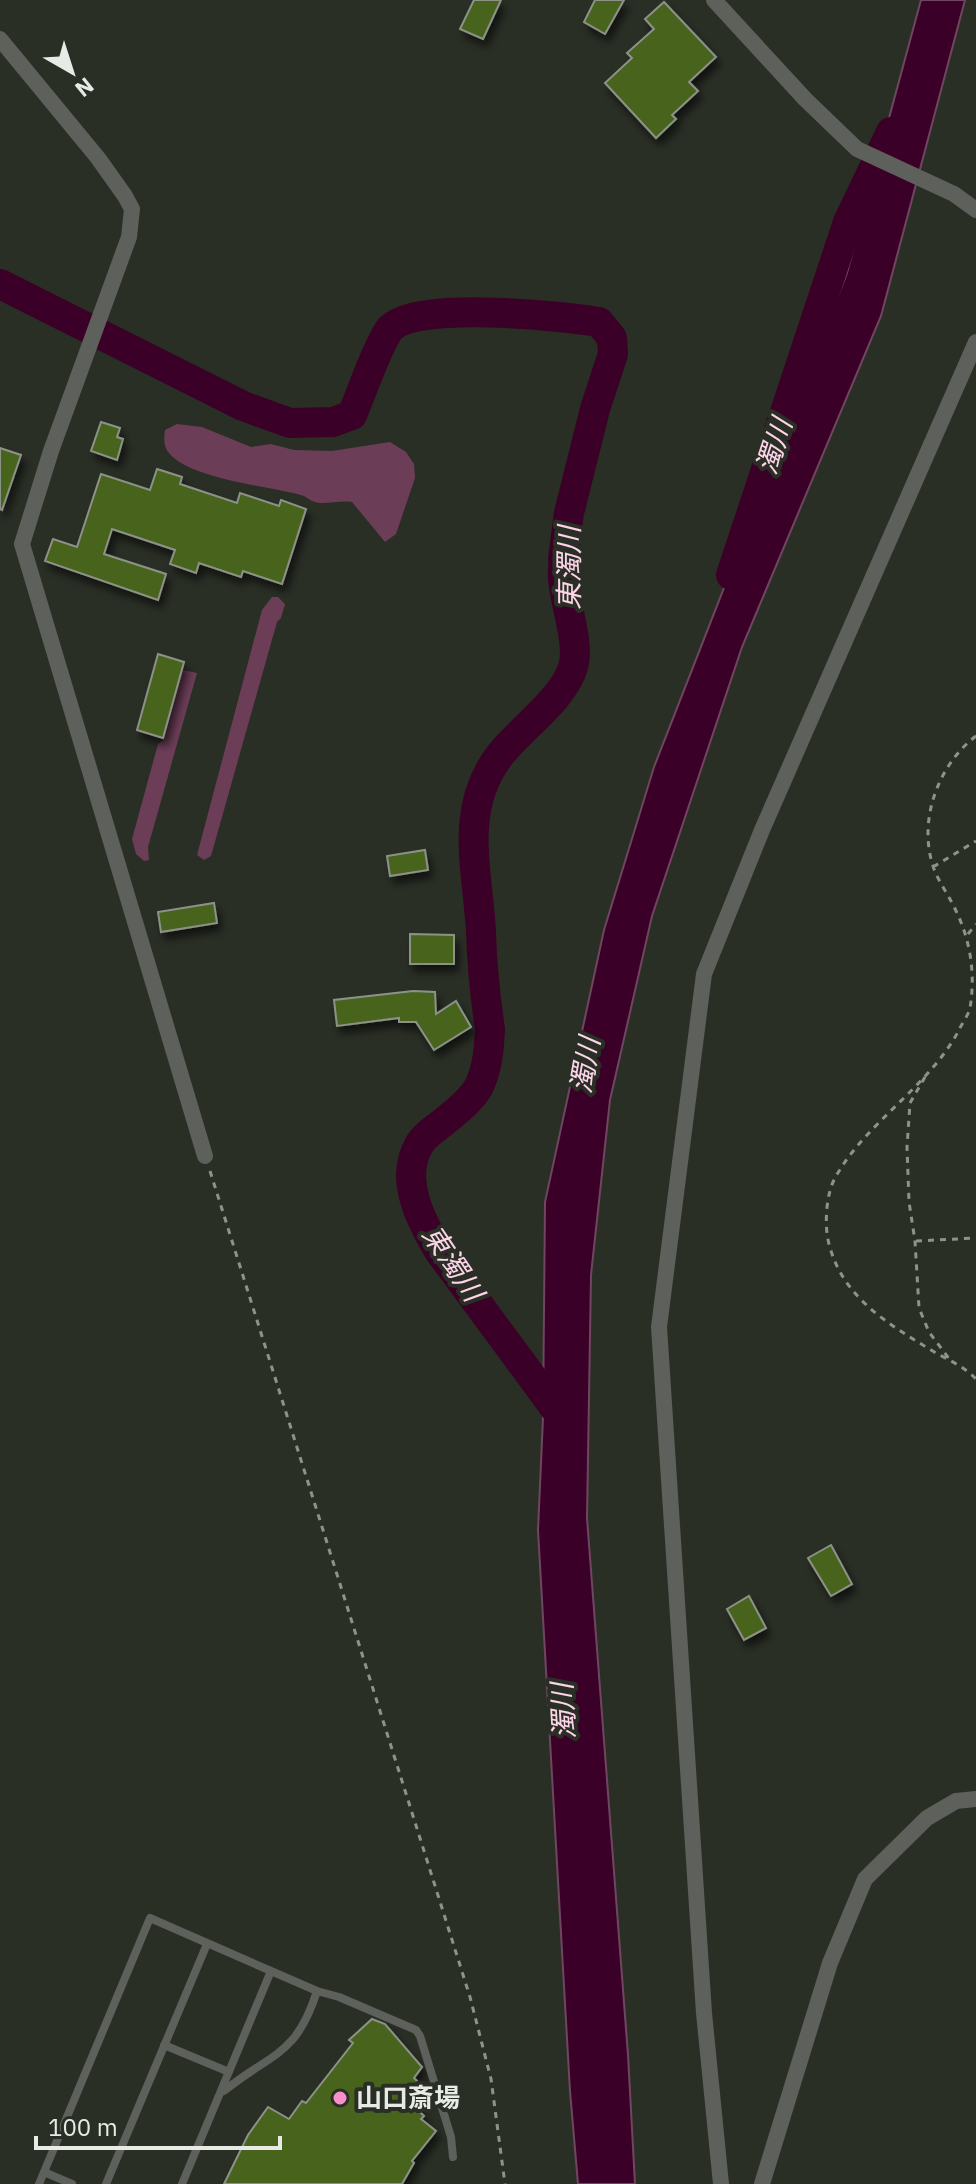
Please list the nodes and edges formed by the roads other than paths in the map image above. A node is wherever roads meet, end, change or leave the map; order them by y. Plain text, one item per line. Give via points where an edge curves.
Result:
1 (714, 0) edge
2 (0, 39) edge
3 (976, 210) edge
4 (976, 342) edge
5 (205, 1156) road end
6 (976, 1799) edge
7 (207, 1944) junction
8 (271, 1971) junction
9 (317, 1991) junction
10 (164, 2045) junction
11 (229, 2072) junction
12 (221, 2093) junction
13 (453, 2157) dead end
14 (44, 2172) junction
15 (39, 2184) edge
16 (72, 2184) edge
17 (106, 2184) edge
18 (182, 2184) edge
19 (721, 2184) edge
20 (762, 2184) edge

1 - 3 street via 857,149 954,194
2 - 5 street via 98,158 132,209 129,237 23,534 23,554
4 - 19 street via 704,974 659,1327 702,1997
6 - 20 street via 956,1801 927,1818 865,1879 830,1963
7 - 8 lane
7 - 10 lane
7 - 14 lane via 150,1918
8 - 9 lane
8 - 11 lane
9 - 12 lane via 293,2041
9 - 13 lane via 416,2030
10 - 11 lane
10 - 17 lane
11 - 12 lane
12 - 18 lane
14 - 15 lane
14 - 16 lane

